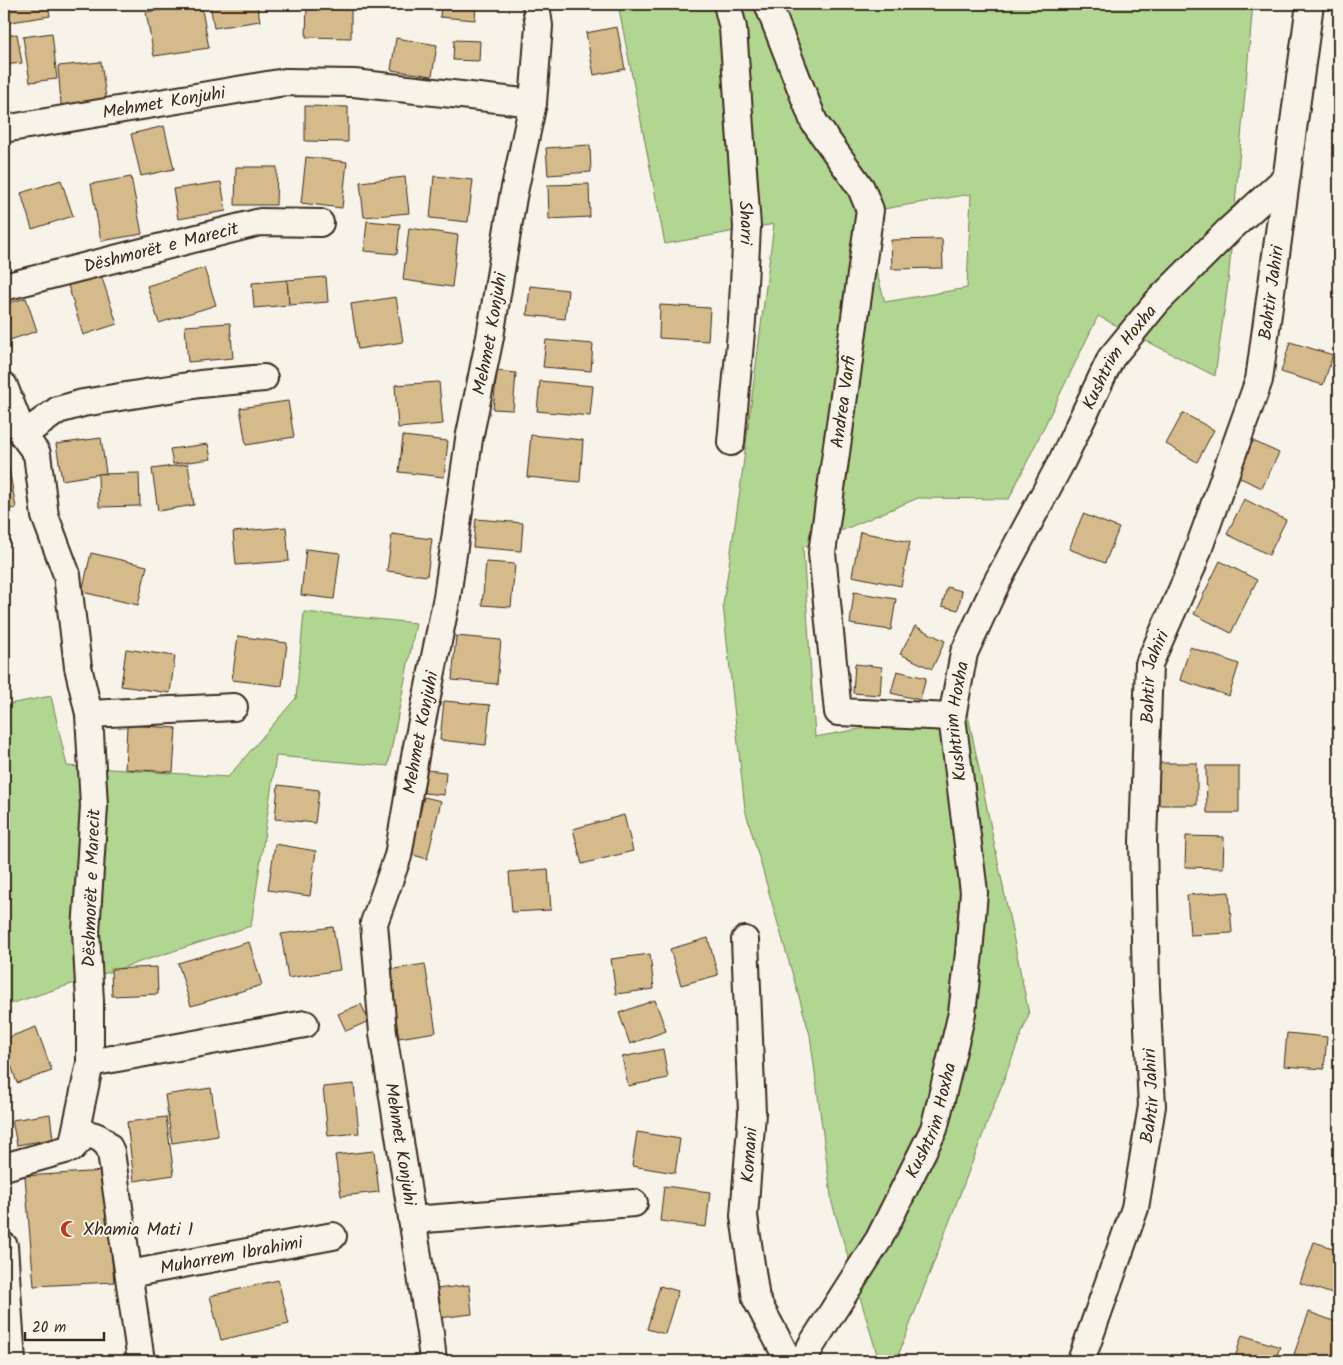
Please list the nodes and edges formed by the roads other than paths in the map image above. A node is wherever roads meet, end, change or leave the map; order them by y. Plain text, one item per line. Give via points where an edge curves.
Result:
1 (536, 4) edge
2 (727, 4) edge
3 (768, 4) edge
4 (1310, 4) edge
5 (533, 103) junction
6 (4, 129) edge
7 (1285, 179) junction
8 (320, 223) dead end
9 (4, 287) edge
10 (264, 378) dead end
11 (4, 386) edge
12 (23, 435) junction
13 (731, 442) dead end
14 (234, 707) dead end
15 (89, 714) junction
16 (952, 716) junction
17 (745, 940) dead end
18 (305, 1024) dead end
19 (90, 1063) junction
20 (72, 1148) junction
21 (4, 1167) edge
22 (634, 1204) dead end
23 (412, 1220) junction
24 (332, 1236) dead end
25 (4, 1246) edge
26 (129, 1274) junction
27 (12, 1361) edge
28 (141, 1361) edge
29 (433, 1361) edge
30 (789, 1361) edge
31 (803, 1361) edge
32 (1082, 1361) edge

1 - 5 street, Mehmet Konjuhi via 539,26
2 - 13 street, Sharri via 733,28 747,227
3 - 16 street, Andrea Varfi via 814,122 862,188 870,210 822,553 838,712
4 - 7 street, Bahtir Jahiri
5 - 6 street, Mehmet Konjuhi via 354,83 285,82
5 - 23 street, Mehmet Konjuhi via 469,439 447,597 398,856 374,923 384,1033
7 - 16 street, Kushtrim Hoxha via 1157,302 1111,358 964,652
7 - 32 street, Bahtir Jahiri via 1259,380 1192,567 1150,664 1142,842 1152,1106 1135,1208
8 - 9 street, Dëshmorët e Marecit via 260,222
10 - 12 street via 200,384 82,404 58,410
11 - 12 street, Dëshmorët e Marecit
12 - 15 street, Dëshmorët e Marecit via 37,454 45,516 67,575 78,667
14 - 15 street
15 - 19 street, Dëshmorët e Marecit via 94,806 86,932
16 - 31 street, Kushtrim Hoxha via 974,892 962,1013 934,1129 879,1239
17 - 30 street, Komani via 752,1113 744,1216 756,1299
18 - 19 street
19 - 20 street, Dëshmorët e Marecit
20 - 21 street
20 - 26 street via 86,1134 97,1137 109,1147
22 - 23 street
23 - 29 street, Mehmet Konjuhi
24 - 26 street, Muharrem Ibrahimi
25 - 27 street
26 - 28 street

